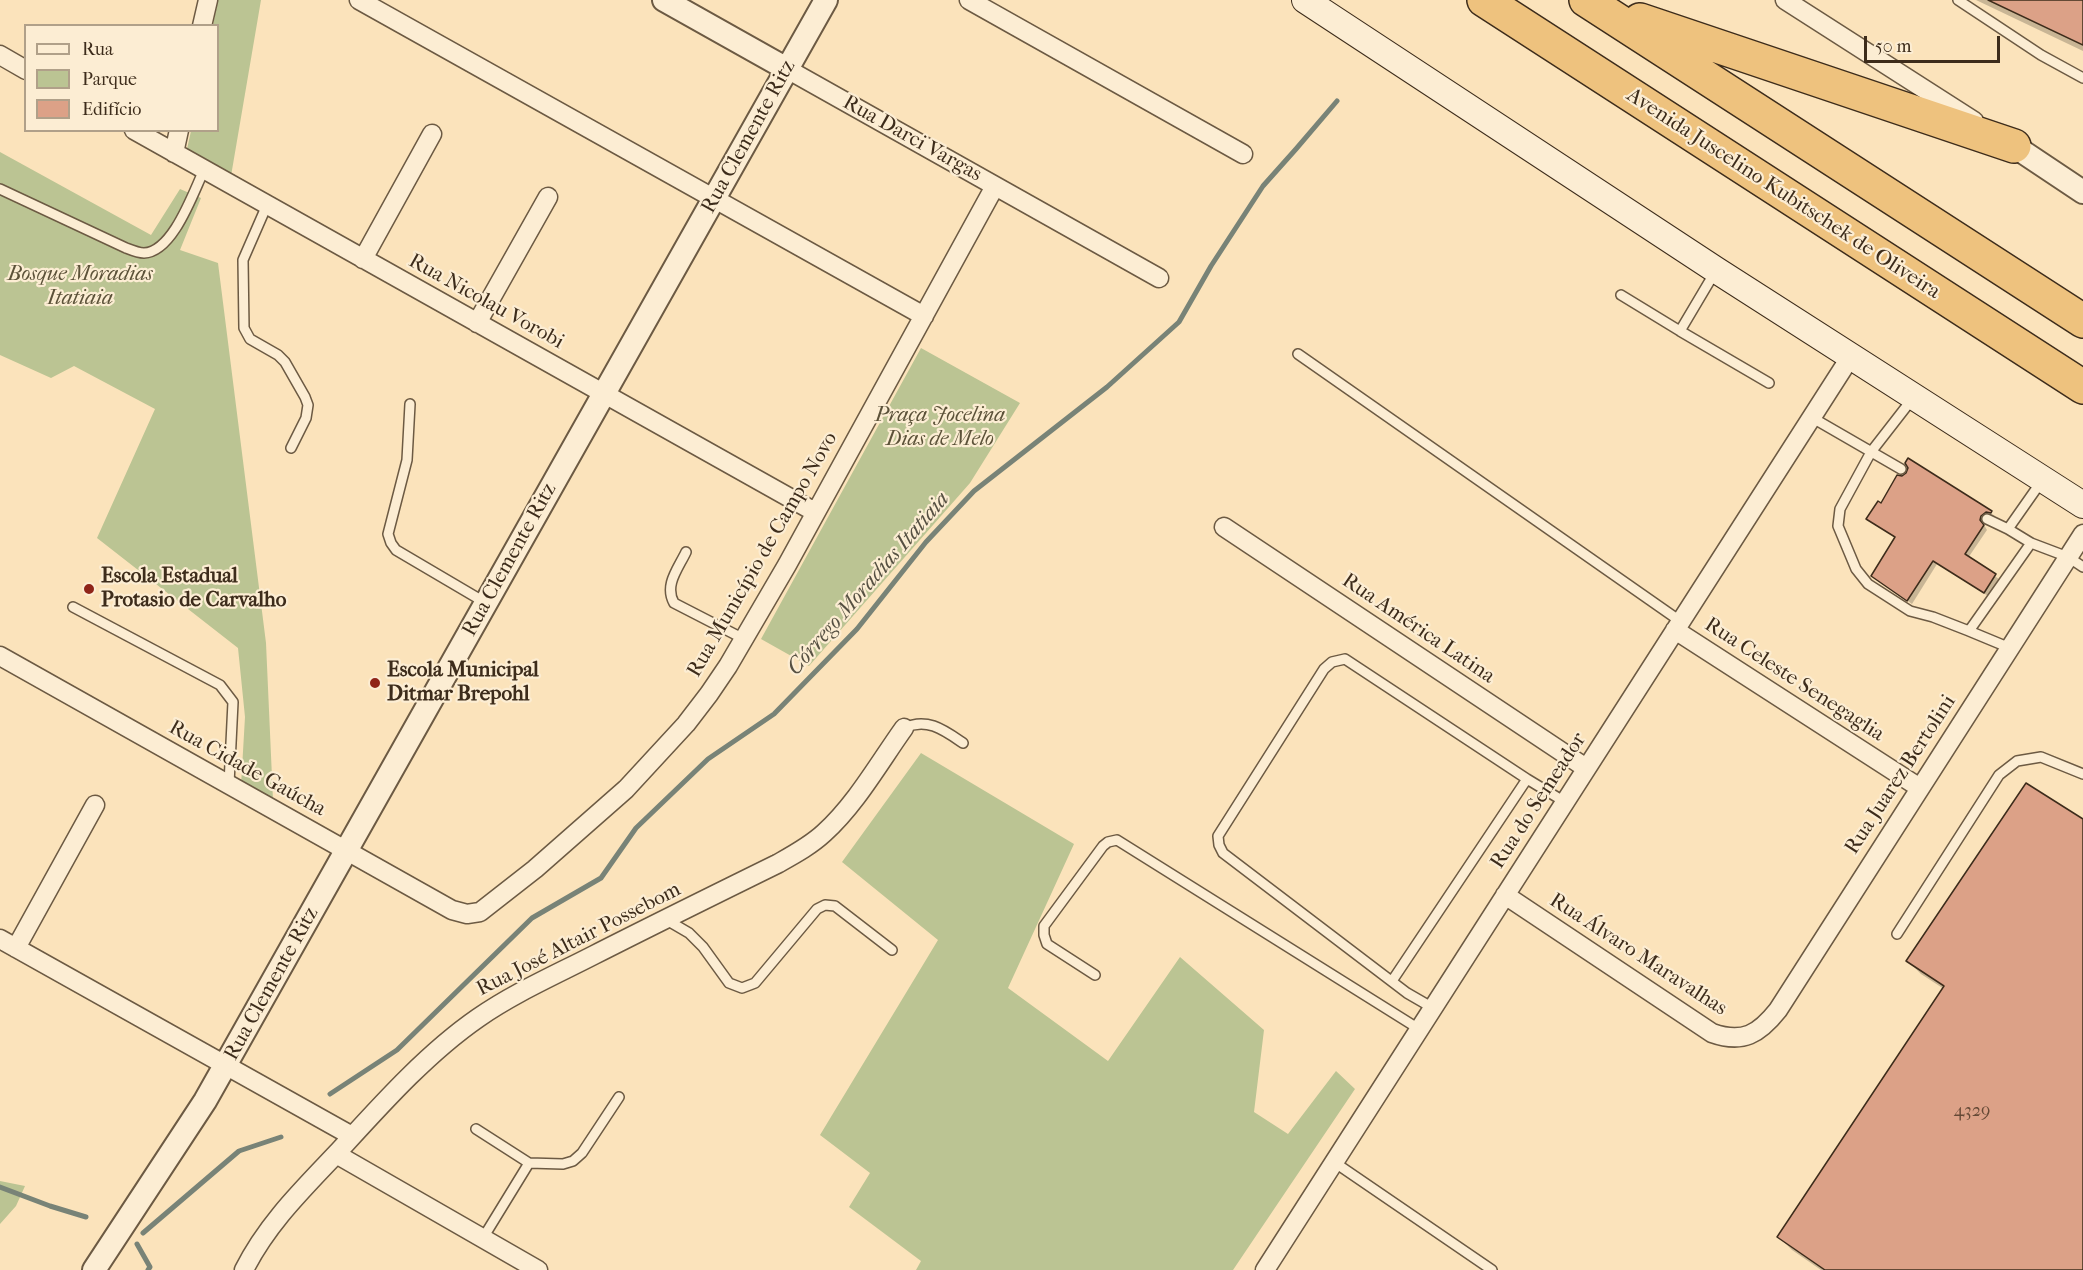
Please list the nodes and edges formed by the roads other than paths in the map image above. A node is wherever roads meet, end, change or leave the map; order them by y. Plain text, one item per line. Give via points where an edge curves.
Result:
1 (208, 0) edge
2 (359, 0) edge
3 (664, 0) edge
4 (826, 0) edge
5 (969, 0) edge
6 (1305, 0) edge
7 (1484, 0) edge
8 (1785, 0) edge
9 (1958, 0) edge
10 (1590, 2) edge
11 (202, 24) edge
12 (0, 55) edge
13 (24, 69) edge
14 (787, 69) junction
15 (2083, 78) edge
16 (137, 132) edge
17 (179, 132) edge
18 (432, 134) dead end
19 (2014, 146) junction
20 (174, 153) junction
21 (1244, 154) dead end
22 (204, 170) junction
23 (995, 186) junction
24 (0, 189) edge
25 (2083, 192) edge
26 (548, 197) dead end
27 (714, 199) junction
28 (267, 205) junction
29 (363, 259) junction
30 (1716, 270) junction
31 (1159, 278) dead end
32 (1621, 295) dead end
33 (924, 316) junction
34 (2083, 321) edge
35 (477, 323) junction
36 (1680, 332) junction
37 (1298, 354) dead end
38 (1851, 356) junction
39 (1769, 383) dead end
40 (2083, 387) edge
41 (604, 394) junction
42 (1914, 396) junction
43 (410, 404) dead end
44 (1811, 417) junction
45 (291, 448) dead end
46 (1871, 452) junction
47 (1901, 469) dead end
48 (2043, 479) junction
49 (2083, 505) edge
50 (815, 513) junction
51 (1987, 519) dead end
52 (1224, 527) dead end
53 (2008, 529) junction
54 (2083, 534) edge
55 (2031, 543) junction
56 (686, 552) dead end
57 (2075, 562) edge
58 (486, 603) junction
59 (73, 607) dead end
60 (1678, 626) junction
61 (1969, 631) junction
62 (744, 639) junction
63 (2010, 648) junction
64 (0, 656) edge
65 (904, 728) joint
66 (963, 743) dead end
67 (1586, 768) junction
68 (2083, 774) edge
69 (1527, 779) junction
70 (229, 784) junction
71 (1920, 788) junction
72 (1565, 802) junction
73 (95, 805) dead end
74 (347, 850) junction
75 (1505, 895) junction
76 (474, 914) joint
77 (665, 919) junction
78 (1897, 934) dead end
79 (8, 943) edge
80 (892, 950) dead end
81 (1095, 975) dead end
82 (1392, 981) junction
83 (1433, 1008) junction
84 (1419, 1029) junction
85 (1750, 1035) joint
86 (225, 1066) junction
87 (619, 1097) dead end
88 (476, 1129) dead end
89 (352, 1136) junction
90 (336, 1154) junction
91 (1334, 1162) junction
92 (529, 1163) junction
93 (483, 1238) junction
94 (94, 1270) edge
95 (244, 1270) edge
96 (538, 1270) edge
97 (1265, 1270) edge
98 (1492, 1270) edge

1 - 11 street
2 - 27 street
3 - 14 street, Rua Darci Vargas
4 - 14 street, Rua Clemente Ritz
5 - 21 street
6 - 30 main road
7 - 40 highway, Avenida Juscelino Kubitschek de Oliveira
8 - 19 street
9 - 15 lane
10 - 19 highway
10 - 34 highway
12 - 13 street
14 - 23 street, Rua Darci Vargas
14 - 27 street, Rua Clemente Ritz
16 - 20 street, Rua Nicolau Vorobi
17 - 20 street
18 - 29 street
19 - 25 street
20 - 22 street, Rua Nicolau Vorobi
22 - 24 lane via 164,246 144,253
22 - 28 street, Rua Nicolau Vorobi
23 - 31 street, Rua Darci Vargas
23 - 33 street, Rua Município de Campo Novo
26 - 35 street
27 - 33 street
27 - 41 street, Rua Clemente Ritz
28 - 29 street, Rua Nicolau Vorobi
28 - 45 lane via 243,260 244,328 250,339 285,362 305,397 306,418
29 - 35 street, Rua Nicolau Vorobi
30 - 36 lane
30 - 38 main road
32 - 36 lane
33 - 50 street, Rua Município de Campo Novo
35 - 41 street, Rua Nicolau Vorobi
36 - 39 lane
37 - 60 lane
38 - 42 main road
38 - 44 street, Rua do Semeador
41 - 50 street, Rua Nicolau Vorobi
41 - 58 street, Rua Clemente Ritz
42 - 46 lane
42 - 48 main road
43 - 58 lane via 407,460 388,534 391,543 396,550
44 - 46 lane
44 - 60 street, Rua do Semeador
46 - 47 lane
46 - 61 lane via 1840,509 1838,526 1856,569 1868,584 1910,611
48 - 49 main road
48 - 53 lane
50 - 62 street, Rua Município de Campo Novo
51 - 53 lane
52 - 67 street, Rua América Latina
53 - 55 lane
54 - 57 street, Rua Juarez Bertolini
55 - 57 lane
55 - 61 lane
56 - 62 lane via 669,586 674,603
57 - 63 street, Rua Juarez Bertolini
58 - 74 street, Rua Clemente Ritz
59 - 70 lane via 220,685 233,702
60 - 67 street, Rua do Semeador
60 - 71 street, Rua Celeste Senegaglia
61 - 63 lane
62 - 76 street, Rua Município de Campo Novo via 686,724 626,789 488,908
63 - 71 street, Rua Juarez Bertolini
64 - 70 street, Rua Cidade Gaúcha
65 - 66 lane via 930,724
65 - 77 street, Rua José Altair Possebom via 825,833 777,864
67 - 72 street, Rua do Semeador
68 - 78 lane via 2041,757 2017,761 2000,775
69 - 72 lane
69 - 82 lane
69 - 82 lane via 1345,659 1324,669 1218,836 1219,845 1222,853
70 - 74 street, Rua Cidade Gaúcha
71 - 85 street, Rua Juarez Bertolini via 1778,1010
72 - 75 street, Rua do Semeador
73 - 79 street
74 - 76 street, Rua Cidade Gaúcha via 459,914
74 - 86 street, Rua Clemente Ritz
75 - 83 street, Rua do Semeador
75 - 85 street, Rua Álvaro Maravalhas via 1713,1032 1724,1037
77 - 80 lane via 689,933 729,983 742,988 755,983 817,909 825,905 835,906
77 - 89 street, Rua José Altair Possebom via 478,1018 425,1062
79 - 86 street
81 - 84 lane via 1047,944 1044,926 1102,846 1117,840
82 - 83 lane
83 - 84 street, Rua do Semeador
84 - 91 street, Rua do Semeador
86 - 89 street
86 - 94 street, Rua Clemente Ritz
87 - 92 lane via 573,1161
88 - 92 lane
89 - 90 street, Rua José Altair Possebom
90 - 93 street
90 - 95 street, Rua José Altair Possebom via 276,1219
91 - 97 street, Rua do Semeador
91 - 98 lane
92 - 93 lane
93 - 96 street

